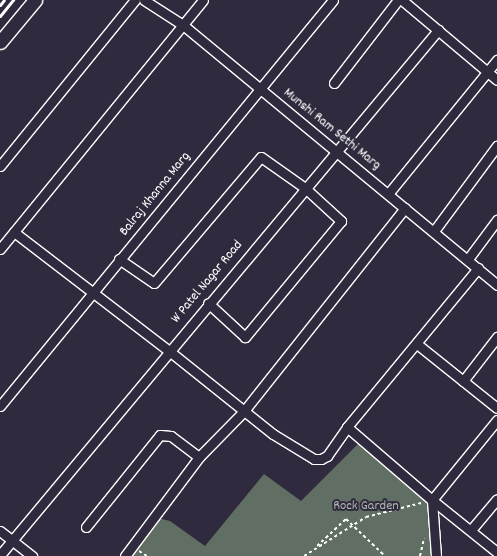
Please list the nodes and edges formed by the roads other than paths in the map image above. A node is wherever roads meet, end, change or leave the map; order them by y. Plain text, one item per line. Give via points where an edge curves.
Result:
1 (35, 0) edge
2 (135, 0) edge
3 (144, 0) edge
4 (203, 0) edge
5 (333, 0) edge
6 (398, 0) edge
7 (402, 0) edge
8 (183, 25) junction
9 (438, 30) junction
10 (0, 42) edge
11 (497, 60) edge
12 (488, 72) junction
13 (497, 80) edge
14 (334, 83) dead end
15 (259, 88) junction
16 (497, 146) edge
17 (337, 152) junction
18 (0, 166) edge
19 (305, 188) junction
20 (388, 194) junction
21 (405, 208) junction
22 (497, 220) edge
23 (434, 231) junction
24 (14, 232) junction
25 (0, 249) edge
26 (120, 259) junction
27 (468, 259) junction
28 (478, 268) junction
29 (497, 285) edge
30 (92, 293) junction
31 (208, 303) junction
32 (495, 343) edge
33 (417, 344) junction
34 (168, 350) junction
35 (463, 381) junction
36 (0, 406) edge
37 (497, 408) edge
38 (244, 411) junction
39 (497, 420) edge
40 (348, 427) junction
41 (199, 457) junction
42 (497, 499) edge
43 (432, 500) junction
44 (86, 528) dead end
45 (470, 530) junction
46 (0, 531) edge
47 (12, 540) junction
48 (497, 552) edge
49 (0, 555) edge
50 (32, 556) edge
51 (124, 556) edge
52 (436, 556) edge

1 - 10 main road
2 - 18 street
3 - 8 street, Munshi Ram Sethi Marg
4 - 8 street
5 - 15 street, Balraj Khanna Marg
6 - 14 street
7 - 9 street
8 - 15 street, Munshi Ram Sethi Marg
8 - 24 street
9 - 12 street
9 - 17 street, W Patel Nagar Road
11 - 12 street
12 - 13 street
12 - 20 street
15 - 17 street, Munshi Ram Sethi Marg
15 - 26 street, Balraj Khanna Marg
16 - 23 street
17 - 19 street, W Patel Nagar Road
17 - 20 street, Munshi Ram Sethi Marg
19 - 26 street via 261,157 154,283
19 - 31 street, W Patel Nagar Road
19 - 31 street via 341,220 245,337
20 - 21 street, Munshi Ram Sethi Marg
21 - 23 street, Munshi Ram Sethi Marg
21 - 38 street
22 - 27 street
23 - 27 street, Munshi Ram Sethi Marg
24 - 25 street
24 - 30 street
26 - 30 street, Balraj Khanna Marg
27 - 28 street, Munshi Ram Sethi Marg
28 - 29 street, Munshi Ram Sethi Marg
28 - 33 street
30 - 34 street
30 - 36 street, Balraj Khanna Marg
31 - 34 street, W Patel Nagar Road
32 - 35 street
33 - 35 street
33 - 40 street
34 - 38 street
34 - 47 street, W Patel Nagar Road
35 - 37 street
38 - 40 street via 273,434 314,459 321,460 327,456
38 - 41 street
39 - 43 street
40 - 43 street
41 - 44 street via 171,436 160,435
41 - 51 street
42 - 45 street
43 - 45 street
43 - 52 street
45 - 48 street
46 - 47 street
47 - 49 street, W Patel Nagar Road
47 - 50 street

